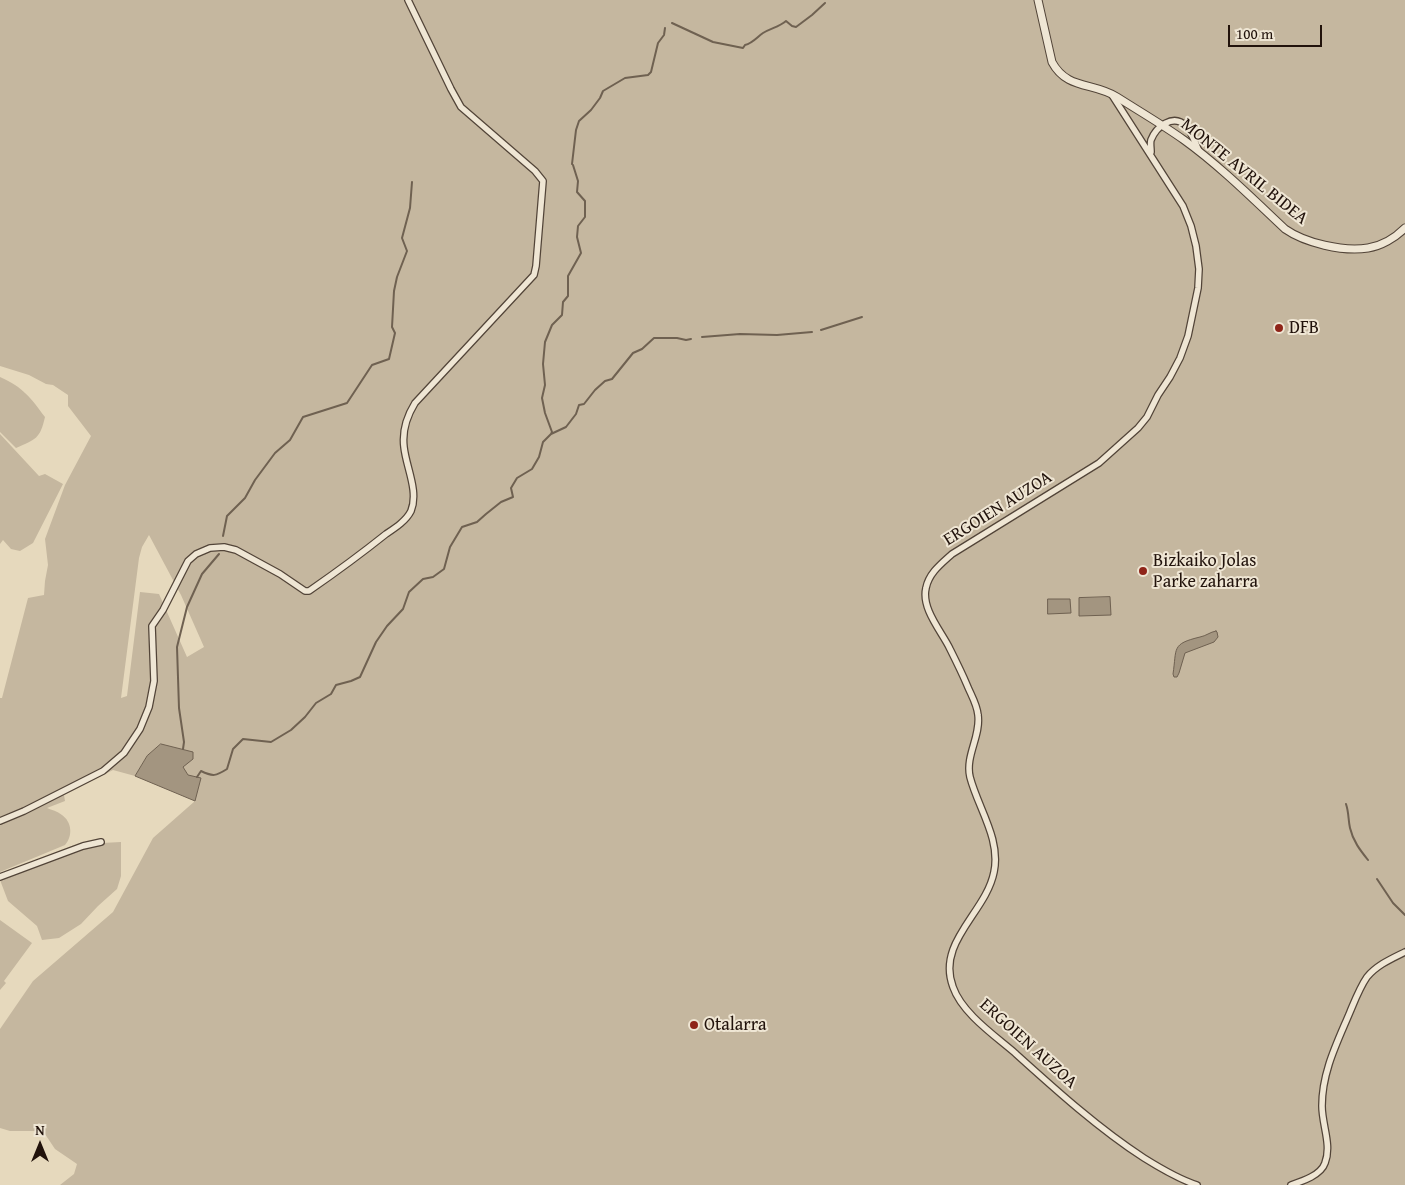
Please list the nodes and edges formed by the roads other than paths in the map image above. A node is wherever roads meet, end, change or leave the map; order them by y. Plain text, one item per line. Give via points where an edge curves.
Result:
1 (408, 0) edge
2 (1038, 0) edge
3 (1111, 94) junction
4 (1161, 125) junction
5 (1200, 152) junction
6 (1151, 154) junction
7 (1405, 228) edge
8 (0, 821) edge
9 (101, 842) dead end
10 (0, 877) edge
11 (1405, 952) edge
12 (1197, 1185) edge
13 (1291, 1185) edge

1 - 8 street via 461,107 543,181 534,275 408,414 404,448 413,500 404,520 309,591 236,550 210,548 196,554 188,561 152,626 154,681 149,707 140,729 124,753 104,770
2 - 3 street, MONTE AVRIL BIDEA via 1056,71 1073,82
3 - 4 street, MONTE AVRIL BIDEA
3 - 6 street, ERGOIEN AUZOA
4 - 5 street, MONTE AVRIL BIDEA
4 - 5 street via 1174,120 1186,126
4 - 6 street via 1150,141
5 - 7 street, MONTE AVRIL BIDEA via 1285,229 1305,239 1343,248 1368,248 1388,241
6 - 12 street, ERGOIEN AUZOA via 1183,206 1196,246 1198,288 1180,358 1138,428 1099,463 952,554 933,572 925,600 974,699 978,729 970,776 993,842 995,857 989,887 955,943 950,972 953,988 972,1016 1108,1133 1161,1169
9 - 10 street
11 - 13 street via 1378,967 1361,988 1323,1082 1322,1112 1328,1154 1325,1165 1316,1174

